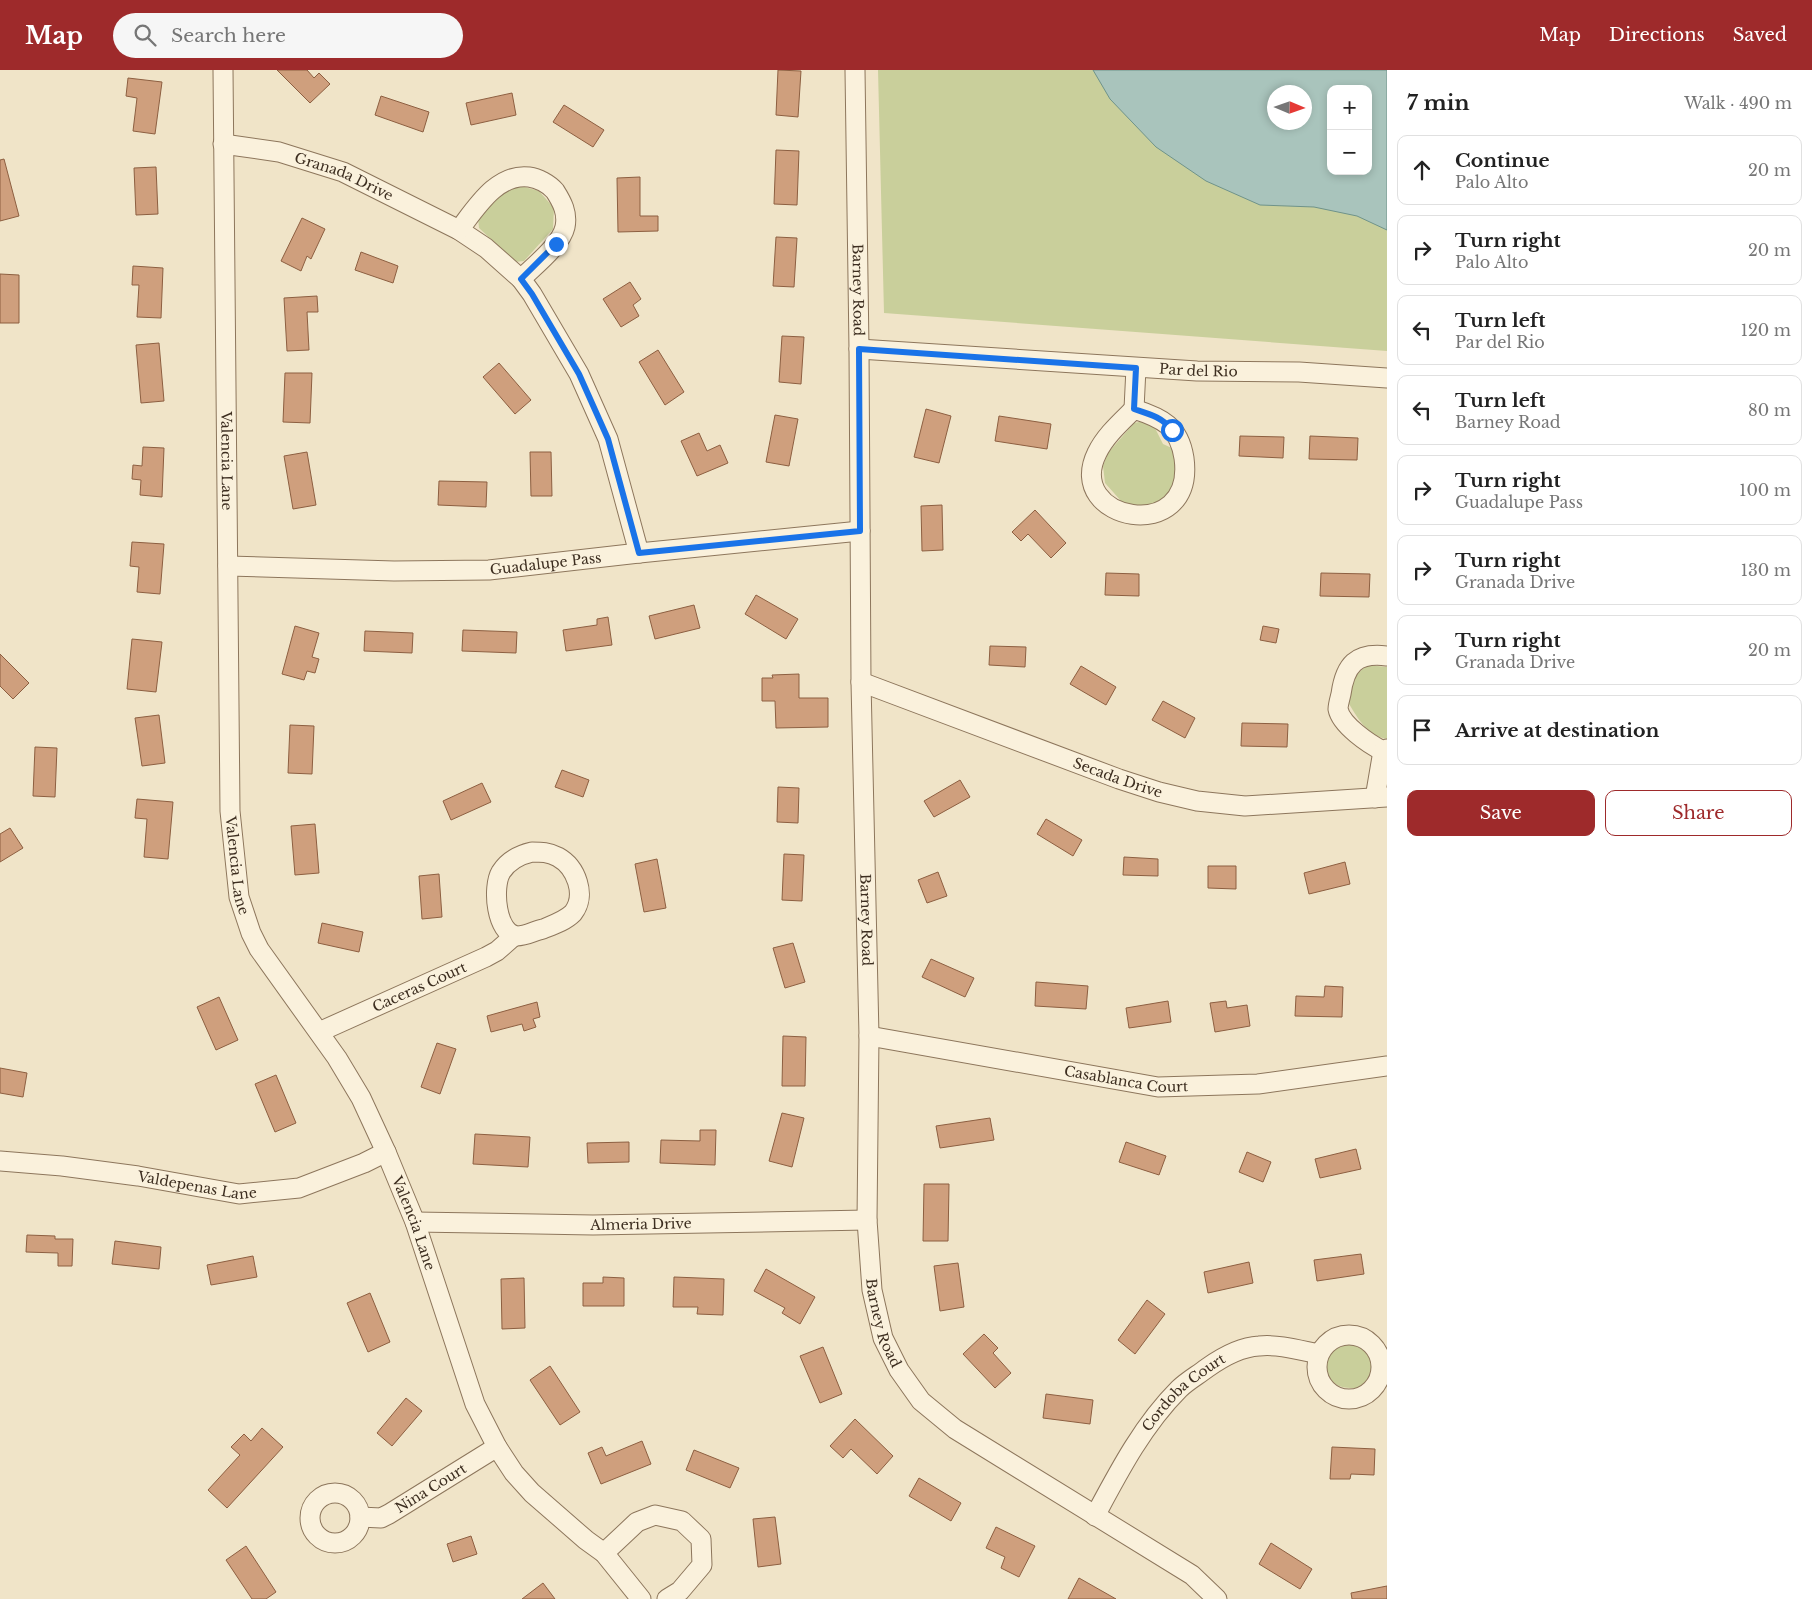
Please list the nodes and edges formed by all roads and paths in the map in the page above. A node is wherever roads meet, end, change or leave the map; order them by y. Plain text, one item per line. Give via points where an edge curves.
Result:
1 (223, 70) edge
2 (855, 70) edge
3 (223, 144) junction
4 (459, 230) junction
5 (521, 279) junction
6 (859, 349) junction
7 (1136, 368) junction
8 (1387, 378) edge
9 (1134, 409) junction
10 (860, 531) junction
11 (639, 553) junction
12 (228, 566) junction
13 (1387, 656) edge
14 (861, 682) junction
15 (1385, 750) edge
16 (1381, 797) edge
17 (514, 936) junction
18 (319, 1032) junction
19 (869, 1036) junction
20 (1387, 1066) edge
21 (386, 1152) junction
22 (0, 1161) edge
23 (867, 1220) junction
24 (415, 1222) junction
25 (1319, 1354) dead end
26 (497, 1447) junction
27 (1096, 1516) junction
28 (360, 1517) dead end
29 (604, 1553) junction
30 (641, 1599) edge
31 (667, 1599) edge
32 (1217, 1599) edge

1 - 3 street, Valencia Lane
2 - 6 street, Barney Road
3 - 4 street, Granada Drive via 279,152 343,172
3 - 12 street, Valencia Lane
4 - 5 street, Granada Drive via 486,248
4 - 5 street via 487,194 505,181 522,176 537,178 553,190 565,208 565,227 556,244
5 - 11 street, Granada Drive via 579,374 608,439
6 - 7 street, Par del Rio
6 - 10 street, Barney Road
7 - 8 street, Par del Rio
7 - 9 street
9 - 9 street via 1096,454 1092,472 1096,492 1104,502 1124,514 1140,515 1159,512 1172,503 1181,488 1185,469 1182,448 1165,421
10 - 11 street, Guadalupe Pass
10 - 14 street, Barney Road
11 - 12 street, Guadalupe Pass via 489,570
12 - 18 street, Valencia Lane via 230,810 239,897 259,949
13 - 15 street via 1365,656 1353,662 1343,677 1338,709 1346,723 1369,744
14 - 16 street, Secada Drive via 1159,792 1244,806
14 - 19 street, Barney Road
15 - 16 street
17 - 17 street, Caceras Court via 556,924 573,912 579,898 577,879 559,857 541,852 523,854 514,858 501,872 495,889 496,899 505,928
17 - 18 street, Caceras Court via 486,958
18 - 21 street, Valencia Lane via 361,1098
19 - 20 street, Casablanca Court via 1158,1087 1258,1084
19 - 23 street, Barney Road
21 - 22 street, Valdepenas Lane via 299,1188 240,1194 138,1176
21 - 24 street, Valencia Lane
23 - 24 street, Almeria Drive via 593,1225
23 - 27 street, Barney Road via 872,1290 883,1338 899,1370 921,1401 955,1429
24 - 26 street, Valencia Lane via 475,1404
25 - 27 street, Cordoba Court via 1258,1346 1218,1360 1180,1388 1147,1428 1116,1476
26 - 28 street, Nina Court via 389,1514 381,1518
26 - 29 street, Valencia Lane via 532,1493
27 - 32 street, Barney Road via 1192,1575
29 - 30 street, Valencia Lane
29 - 31 street via 637,1522 655,1515 682,1521 701,1539 702,1565 680,1591

